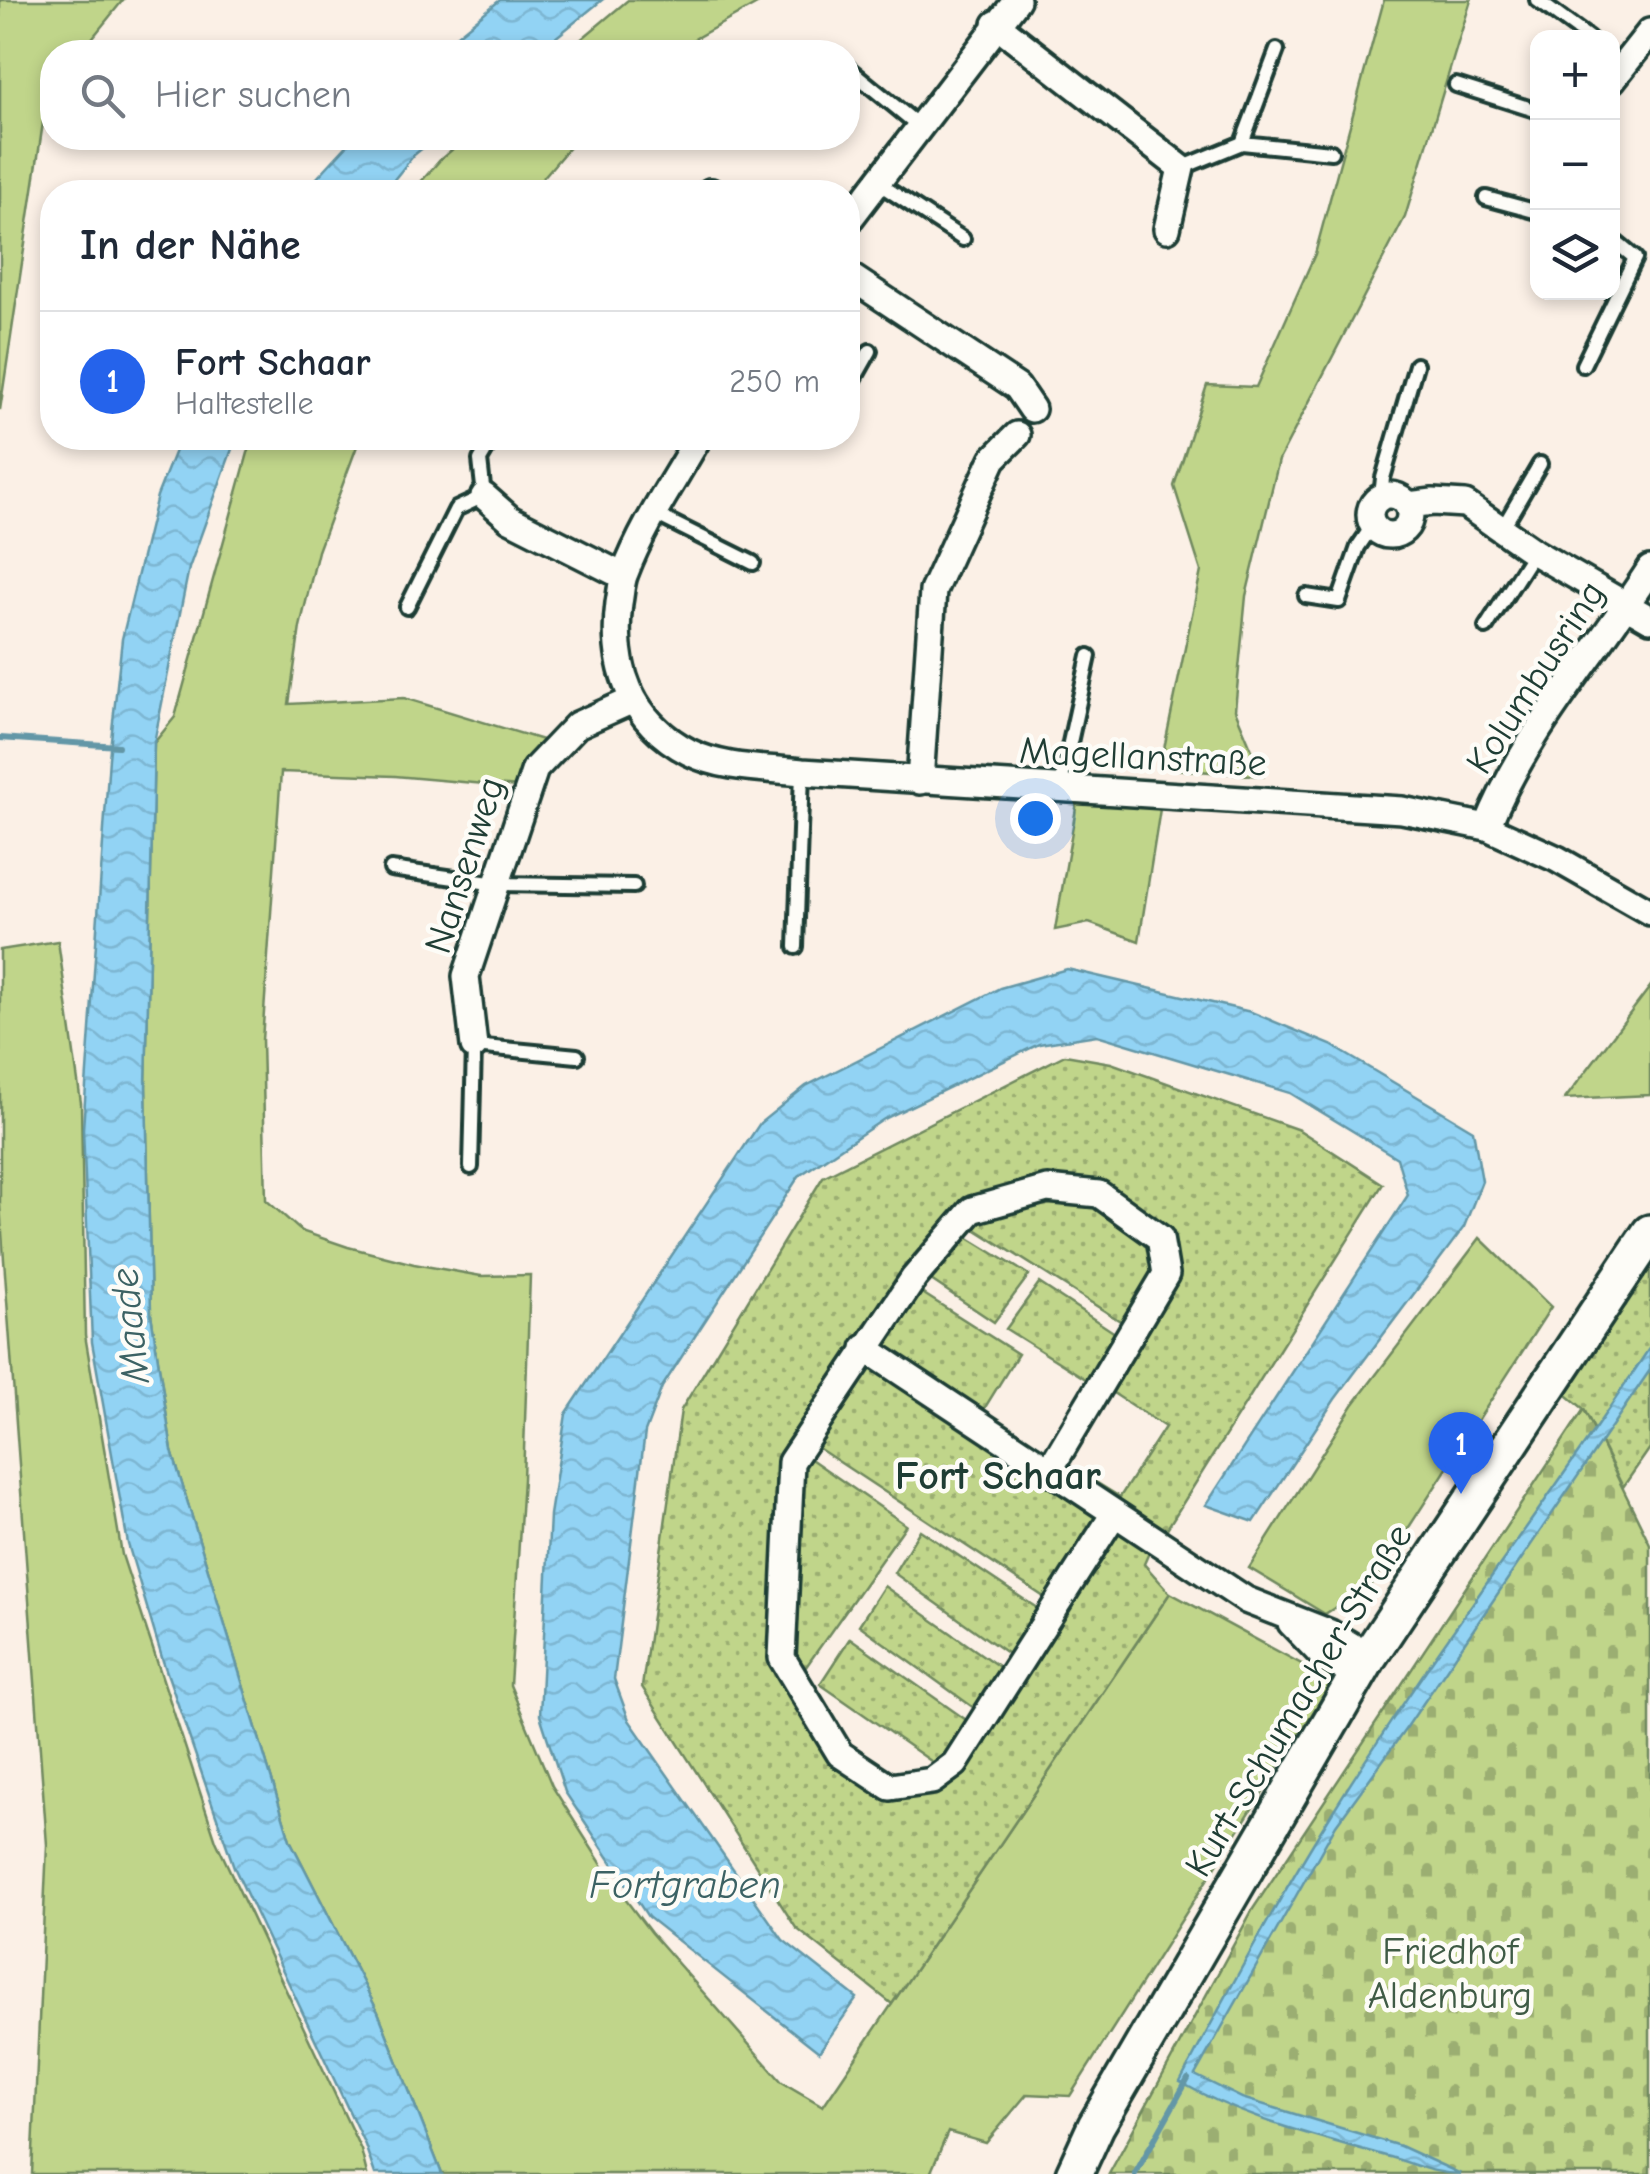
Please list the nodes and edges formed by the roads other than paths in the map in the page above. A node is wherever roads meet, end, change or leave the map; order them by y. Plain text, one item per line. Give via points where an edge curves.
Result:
1 (1017, 0) edge
2 (1537, 0) edge
3 (996, 24) junction
4 (1578, 30) edge
5 (1650, 32) edge
6 (1277, 50) dead end
7 (1620, 62) edge
8 (860, 78) edge
9 (1456, 85) dead end
10 (1530, 108) edge
11 (918, 126) junction
12 (1242, 143) junction
13 (1332, 152) dead end
14 (1182, 168) junction
15 (878, 183) junction
16 (1486, 198) dead end
17 (860, 206) edge
18 (1531, 210) edge
19 (1166, 229) dead end
20 (964, 238) dead end
21 (1620, 246) edge
22 (860, 283) edge
23 (1620, 289) edge
24 (1615, 300) edge
25 (870, 351) dead end
26 (1416, 365) dead end
27 (1583, 365) dead end
28 (860, 369) edge
29 (1032, 409) dead end
30 (1017, 434) dead end
31 (486, 450) edge
32 (691, 450) edge
33 (1540, 464) dead end
34 (484, 496) junction
35 (1381, 497) junction
36 (1408, 506) junction
37 (655, 514) junction
38 (1374, 525) junction
39 (1502, 529) junction
40 (1534, 552) junction
41 (754, 563) dead end
42 (1650, 569) edge
43 (623, 576) junction
44 (1306, 596) dead end
45 (1627, 605) junction
46 (407, 607) dead end
47 (1650, 619) edge
48 (1486, 628) dead end
49 (1089, 656) dead end
50 (633, 700) junction
51 (802, 772) junction
52 (920, 781) junction
53 (1060, 788) junction
54 (1487, 828) junction
55 (391, 869) dead end
56 (496, 884) junction
57 (634, 886) dead end
58 (1650, 912) edge
59 (796, 947) dead end
60 (474, 1046) junction
61 (578, 1056) dead end
62 (471, 1167) dead end
63 (1650, 1233) edge
64 (865, 1348) junction
65 (1050, 1469) junction
66 (1114, 1514) junction
67 (1363, 1667) junction
68 (1074, 2174) edge

1 - 3 street
2 - 4 lane
3 - 11 street
3 - 14 street
5 - 7 street
6 - 12 lane
8 - 11 lane
9 - 10 lane
11 - 15 street
12 - 13 lane
12 - 14 lane
14 - 19 street
15 - 17 street
15 - 20 lane
16 - 18 lane
21 - 23 lane via 1635,258
22 - 29 street via 1018,387
24 - 27 lane
25 - 28 lane
26 - 35 lane
30 - 52 street via 993,459 933,591
31 - 34 lane via 480,460
32 - 37 street
33 - 39 lane
34 - 43 street via 510,519
34 - 46 lane via 456,509
35 - 36 street via 1393,495
35 - 38 street via 1370,513
36 - 38 street via 1403,530 1384,534
36 - 39 street via 1466,504
37 - 41 lane
37 - 43 street
38 - 44 lane via 1358,547 1338,601
39 - 40 street
40 - 45 street
40 - 48 lane
42 - 45 street, Kolumbusring
43 - 50 street via 619,664
45 - 47 street
45 - 54 street, Kolumbusring via 1542,722
49 - 53 lane
50 - 51 street, Magellanstraße via 658,730 691,753
50 - 56 street, Nansenweg via 577,725 534,769
51 - 52 street, Magellanstraße
51 - 59 lane
52 - 53 street, Magellanstraße
53 - 54 street, Magellanstraße via 1402,810
54 - 58 street, Magellanstraße
55 - 56 lane
56 - 57 lane
56 - 60 street, Nansenweg via 466,976
60 - 61 lane
60 - 62 lane
63 - 67 main road, Kurt-Schumacher-Straße
64 - 65 street
64 - 65 street via 972,1210 1047,1188 1099,1194 1160,1238 1166,1274
64 - 66 street via 791,1462 782,1658 840,1754 890,1787 932,1781 955,1764
65 - 66 street
66 - 67 street via 1246,1600 1330,1633
67 - 68 main road, Kurt-Schumacher-Straße

